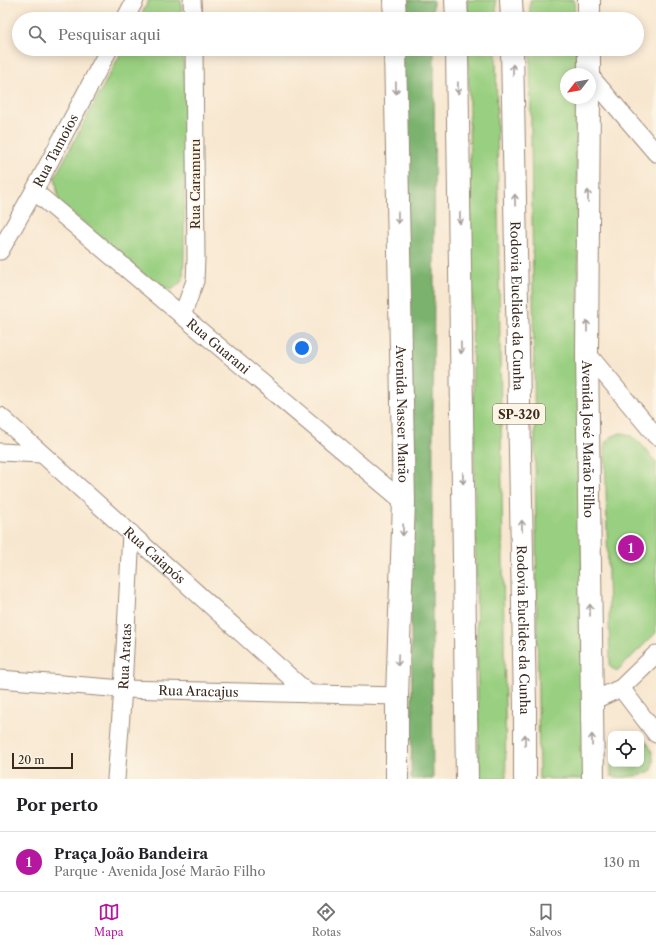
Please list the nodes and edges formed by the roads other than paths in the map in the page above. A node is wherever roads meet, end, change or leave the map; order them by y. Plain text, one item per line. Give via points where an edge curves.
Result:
1 (135, 0) edge
2 (192, 0) edge
3 (394, 0) edge
4 (456, 0) edge
5 (511, 0) edge
6 (589, 0) edge
7 (129, 12) edge
8 (193, 12) edge
9 (394, 12) edge
10 (457, 12) edge
11 (512, 12) edge
12 (589, 12) edge
13 (105, 56) edge
14 (194, 56) edge
15 (395, 56) edge
16 (457, 56) edge
17 (512, 56) edge
18 (589, 56) edge
19 (589, 68) edge
20 (596, 83) edge
21 (589, 104) edge
22 (656, 152) edge
23 (34, 191) junction
24 (0, 251) edge
25 (182, 316) junction
26 (586, 353) junction
27 (0, 416) edge
28 (656, 436) edge
29 (0, 452) edge
30 (41, 454) junction
31 (404, 502) junction
32 (131, 533) junction
33 (656, 654) edge
34 (0, 679) edge
35 (621, 688) junction
36 (123, 689) junction
37 (309, 694) junction
38 (397, 696) junction
39 (592, 701) junction
40 (656, 734) edge
41 (116, 779) edge
42 (396, 779) edge
43 (467, 779) edge
44 (525, 779) edge
45 (593, 779) edge

1 - 7 street
2 - 8 street
3 - 9 main road
4 - 10 main road
5 - 11 main road
6 - 12 main road
13 - 23 street, Rua Tamoios
14 - 25 street, Rua Caramuru via 195,281
15 -> 31 main road, Avenida Nasser Marão
16 -> 43 main road
44 -> 17 main road, Rodovia Euclides da Cunha / SP-320
18 - 19 main road
20 - 22 street
26 -> 21 main road, Avenida José Marão Filho
23 - 24 street, Rua Tamoios
23 - 25 street, Rua Guarani
25 - 31 street, Rua Guarani
26 - 28 street
39 -> 26 main road, Avenida José Marão Filho
27 - 30 street, Rua Caiapós
29 - 30 street
30 - 32 street, Rua Caiapós
31 -> 38 main road, Avenida Nasser Marão
32 - 36 street, Rua Aratas
32 - 37 street, Rua Caiapós
33 - 35 street
34 - 36 street, Rua Aracajus
35 - 39 street
35 - 40 street
36 - 37 street, Rua Aracajus
36 - 41 street, Rua Aratas
37 - 38 street, Rua Aracajus
38 - 42 main road, Avenida Nasser Marão
45 -> 39 main road, Avenida José Marão Filho

